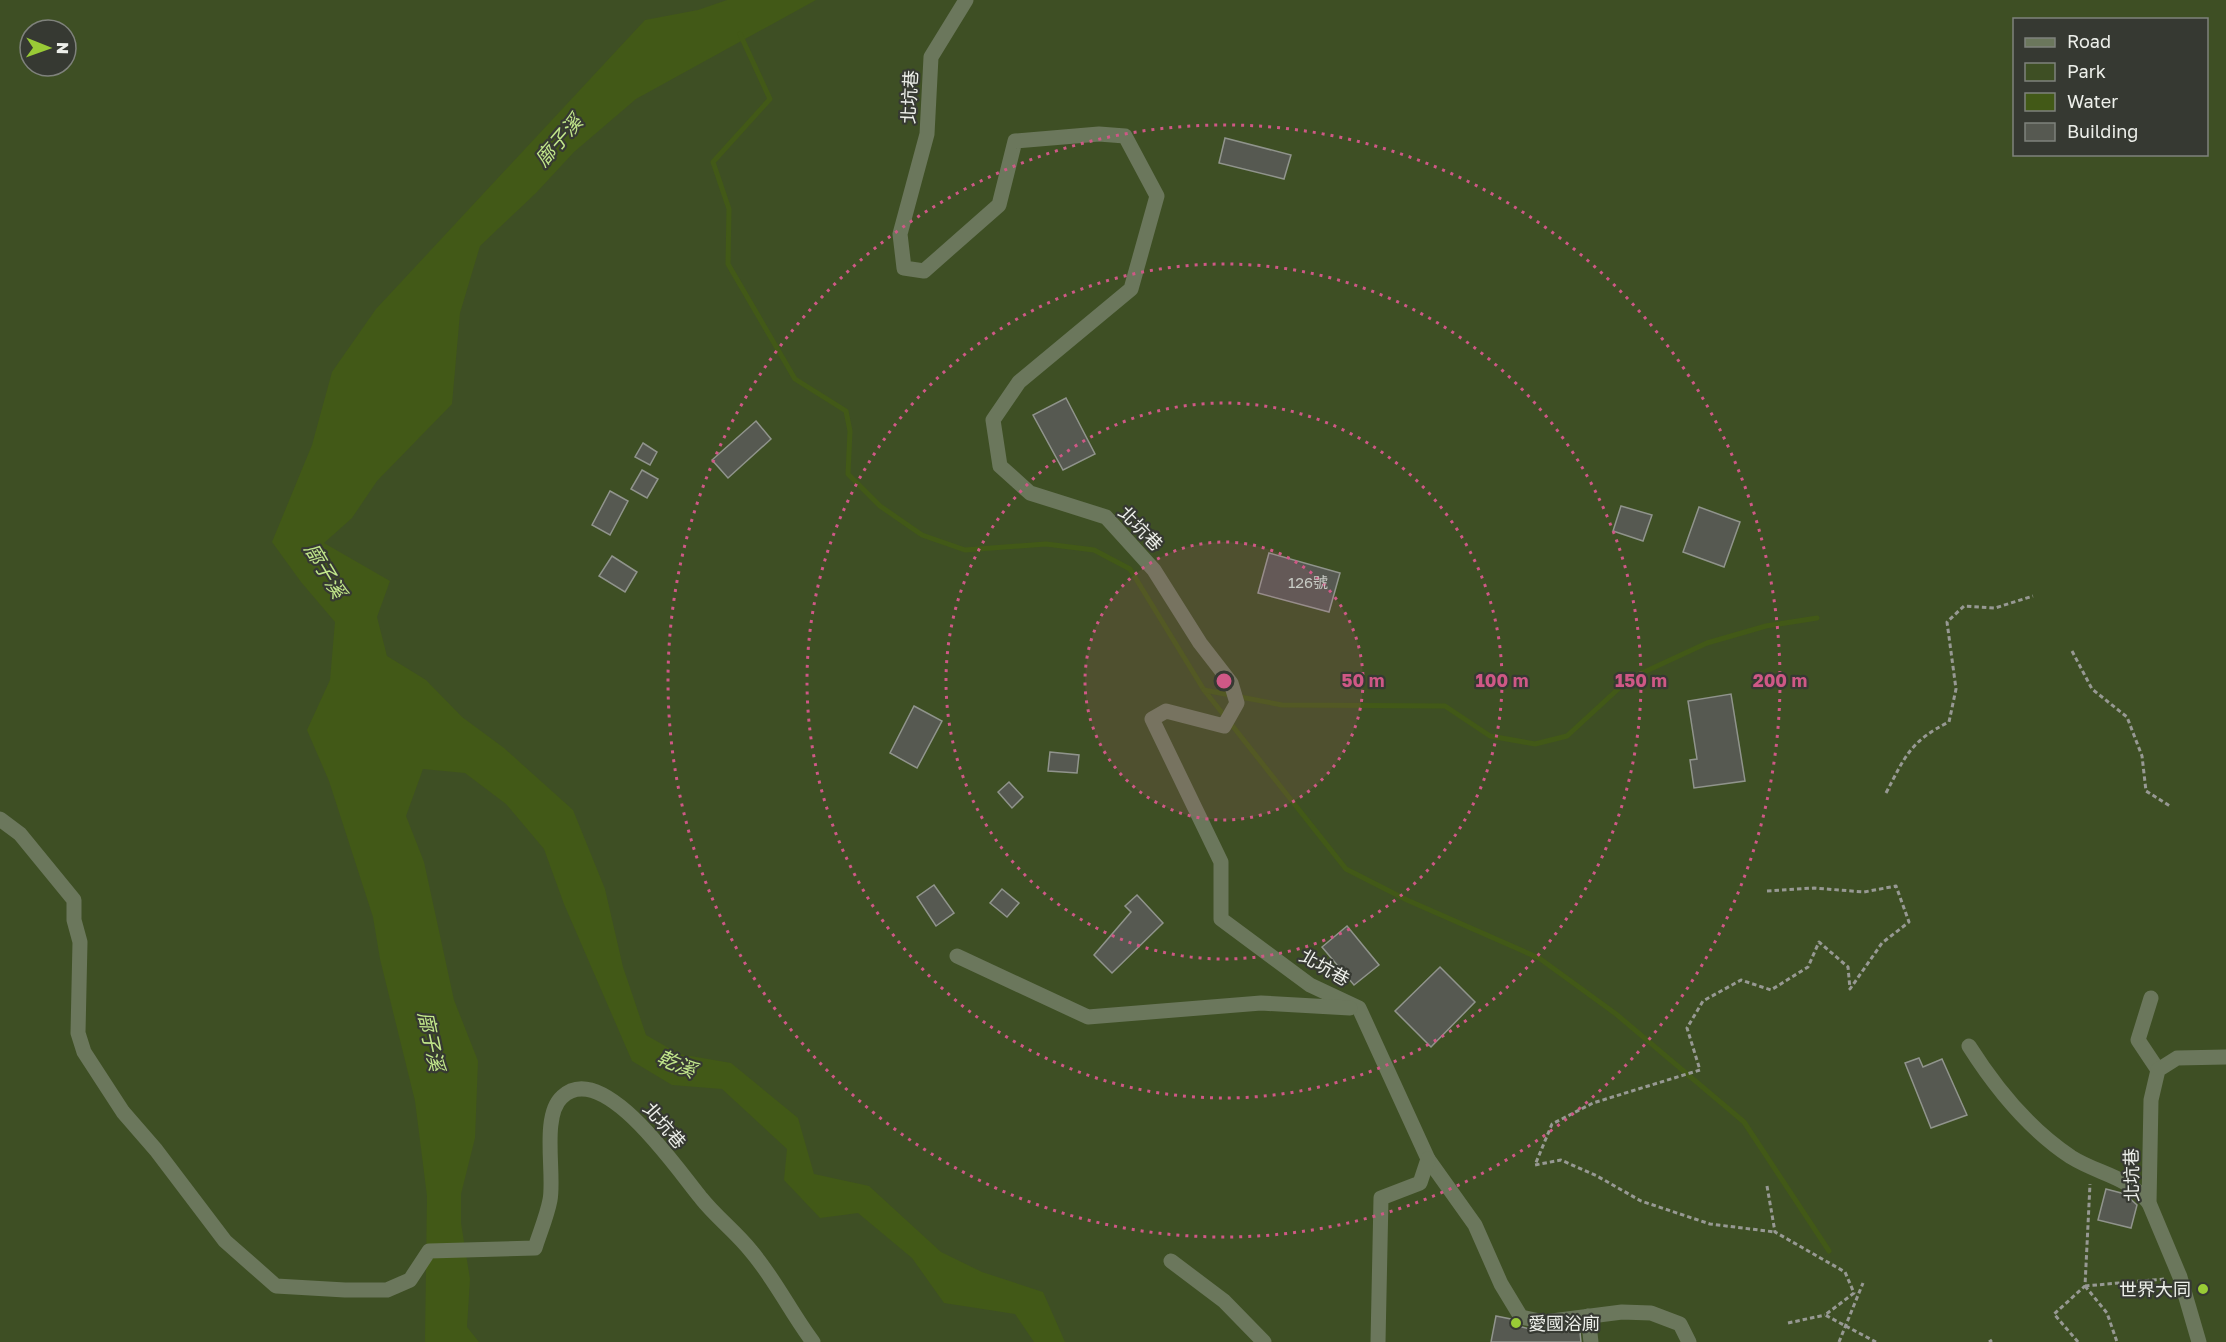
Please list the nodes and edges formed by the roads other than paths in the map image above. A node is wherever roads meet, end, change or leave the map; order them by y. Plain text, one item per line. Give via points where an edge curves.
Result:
1 (966, 0) edge
2 (0, 819) edge
3 (957, 956) dead end
4 (2151, 998) dead end
5 (1359, 1008) junction
6 (1969, 1046) dead end
7 (2226, 1057) edge
8 (2158, 1070) junction
9 (1428, 1159) junction
10 (2149, 1203) junction
11 (1171, 1261) dead end
12 (1588, 1316) junction
13 (813, 1342) edge
14 (1264, 1342) edge
15 (1378, 1342) edge
16 (1591, 1342) edge
17 (1689, 1342) edge
18 (2199, 1342) edge

1 - 5 street, 北坑巷 via 931,57 927,134 900,234 904,268 924,272 999,205 1015,141 1099,134 1125,136 1157,196 1131,289 1020,382 993,420 1000,466 1030,492 1106,517 1154,570 1200,643 1231,683 1237,703 1224,726 1166,711 1152,719 1221,862 1221,919 1310,985
2 - 13 street, 北坑巷 via 20,834 74,900 80,942 78,1033 102,1084 225,1241 276,1286 387,1290 410,1280 429,1251 535,1248 550,1199 550,1130 559,1099 571,1090 585,1089 616,1103 638,1119 702,1200 752,1252
3 - 5 street via 1088,1017 1261,1003
4 - 8 street via 2138,1040
5 - 9 street, 北坑巷
6 - 10 street via 1988,1076 2035,1127 2072,1157 2136,1187
7 - 8 street via 2177,1058
8 - 10 street, 北坑巷 via 2151,1100
9 - 12 street, 北坑巷 via 1475,1225 1501,1284 1521,1317 1544,1322
9 - 15 street via 1420,1183 1381,1198
10 - 18 street, 北坑巷 via 2180,1276
11 - 14 street via 1224,1301
12 - 16 street
12 - 17 street, 北坑巷 via 1651,1312 1680,1324

